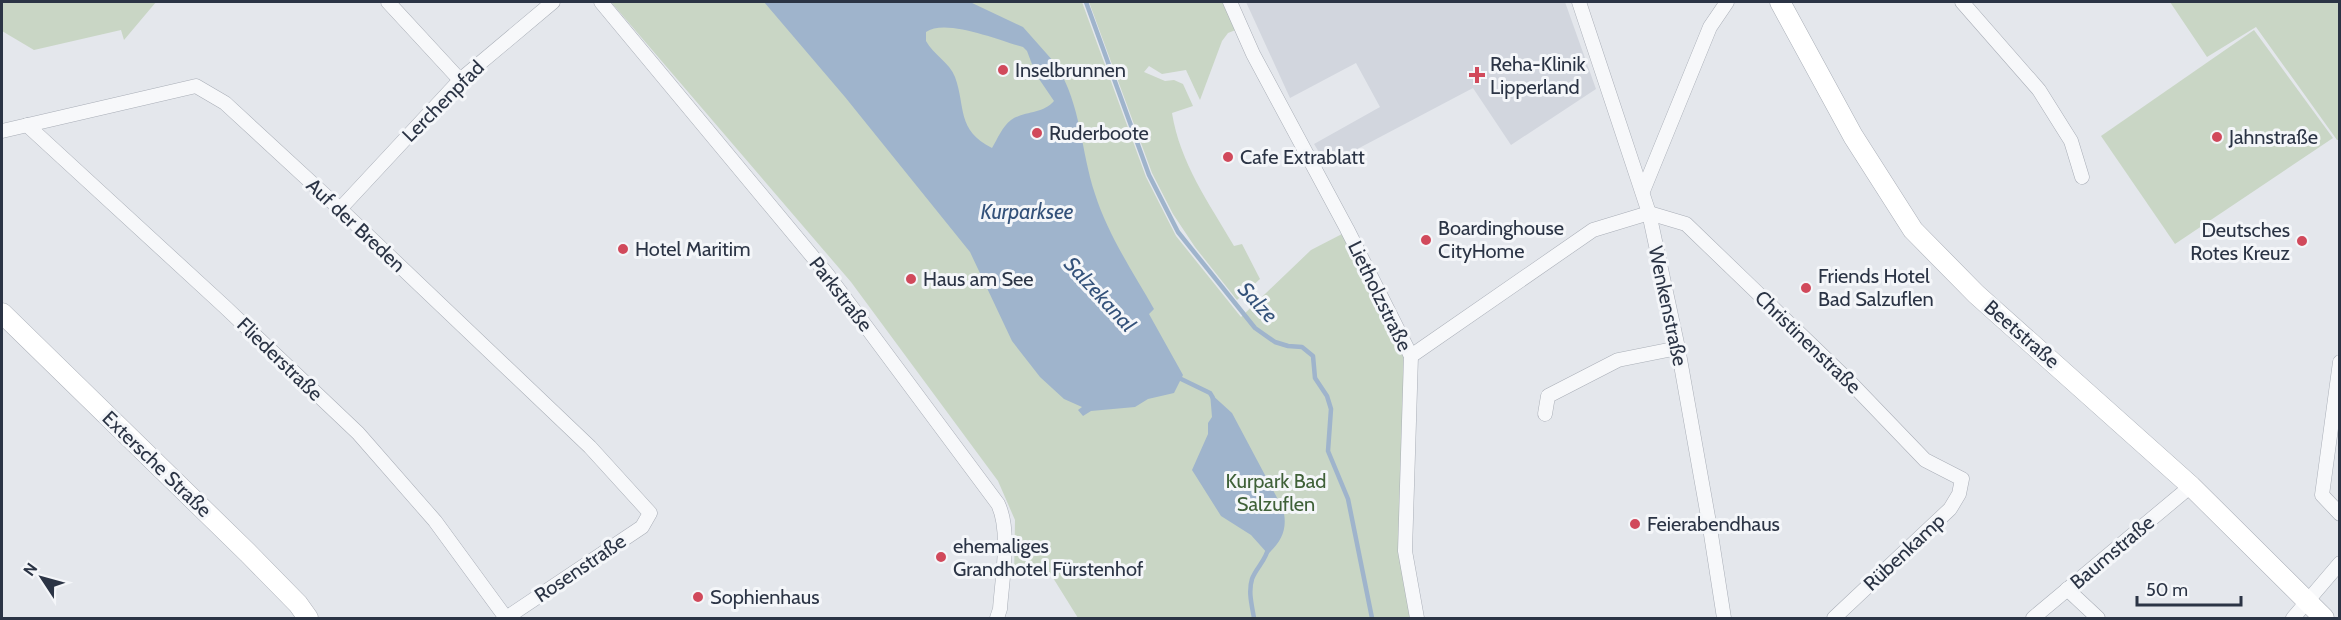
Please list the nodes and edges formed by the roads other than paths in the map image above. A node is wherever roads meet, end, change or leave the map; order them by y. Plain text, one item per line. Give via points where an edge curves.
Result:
1 (388, 2) edge
2 (553, 2) edge
3 (601, 2) edge
4 (1230, 2) edge
5 (1579, 2) edge
6 (1727, 2) edge
7 (1780, 2) edge
8 (1962, 2) edge
9 (460, 80) junction
10 (27, 125) junction
11 (2, 131) edge
12 (2082, 177) dead end
13 (1643, 191) junction
14 (340, 209) junction
15 (1649, 213) junction
16 (2, 313) edge
17 (1678, 348) junction
18 (1411, 356) junction
19 (2340, 362) edge
20 (1545, 414) dead end
21 (1962, 479) joint
22 (2191, 486) junction
23 (650, 513) joint
24 (2340, 514) edge
25 (2340, 563) edge
26 (2067, 589) junction
27 (2308, 601) junction
28 (308, 618) edge
29 (506, 618) edge
30 (997, 618) edge
31 (1417, 618) edge
32 (1724, 618) edge
33 (1834, 618) edge
34 (2033, 618) edge
35 (2098, 618) edge
36 (2293, 618) edge
37 (2324, 618) edge

1 - 9 street
2 - 9 street, Lerchenpfad
3 - 30 street, Parkstraße via 826,274 998,504 1005,540
4 - 18 street, Lietholzstraße via 1253,54
5 - 13 street, Wenkenstraße
6 - 13 street via 1710,27
7 - 22 main road, Beetstraße via 1853,136 1913,230 1976,294
8 - 12 street via 2039,90 2071,141
9 - 14 street, Lerchenpfad
10 - 11 street, Auf der Breden
10 - 14 street, Auf der Breden via 196,86 225,103
10 - 29 street, Fliederstraße via 358,434 435,521
13 - 15 street, Wenkenstraße
14 - 23 street, Auf der Breden via 590,447
15 - 17 street, Wenkenstraße
15 - 18 street via 1593,230
15 - 21 street, Christinenstraße via 1686,224 1925,460
16 - 28 main road, Extersche Straße via 248,553
17 - 20 street via 1618,360 1548,396
17 - 32 street, Wenkenstraße
18 - 31 street, Lietholzstraße via 1405,551
19 - 24 street via 2322,495
21 - 33 street, Rübenkamp via 1950,509
22 - 26 street, Baumstraße
22 - 27 main road, Beetstraße
23 - 29 street, Rosenstraße via 642,527
25 - 27 street
26 - 34 street, Baumstraße
26 - 35 street
27 - 36 street
27 - 37 main road, Beetstraße

